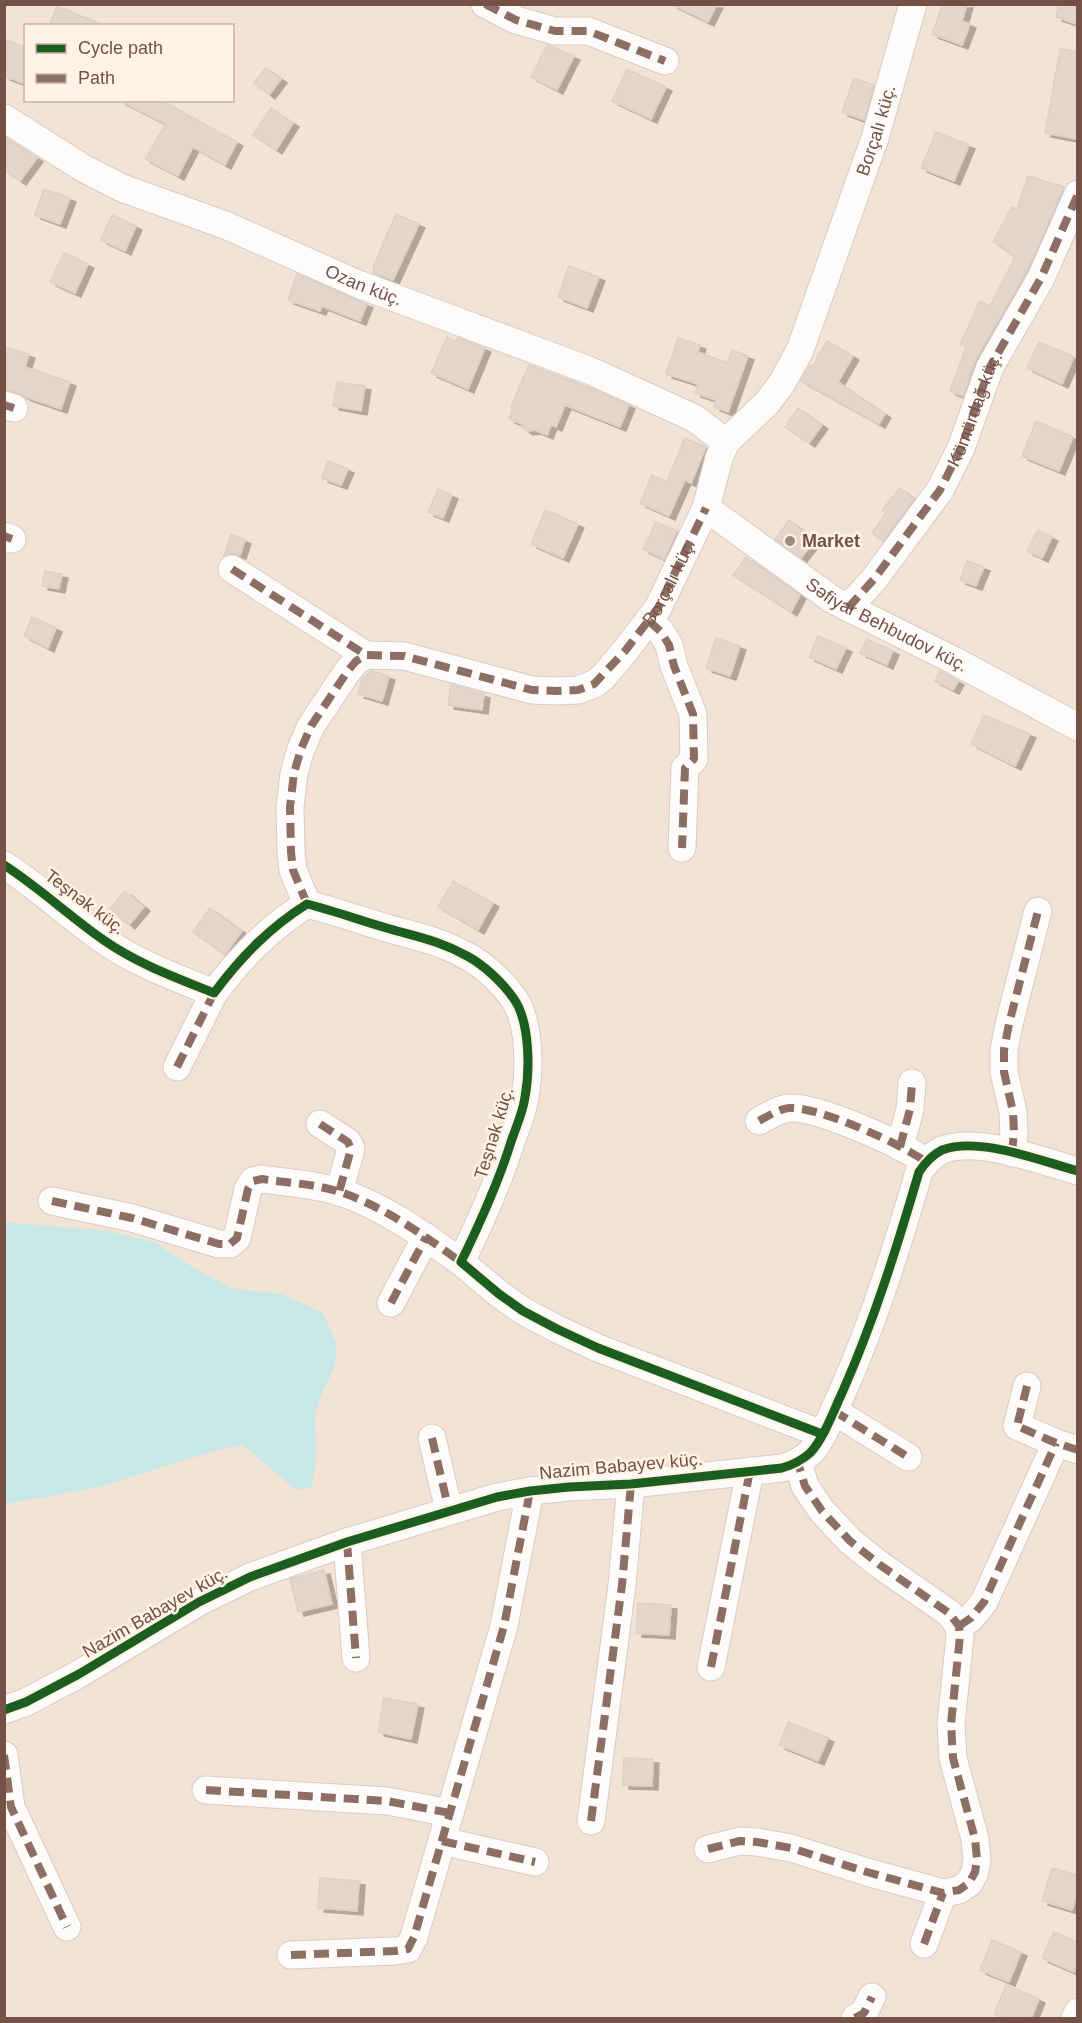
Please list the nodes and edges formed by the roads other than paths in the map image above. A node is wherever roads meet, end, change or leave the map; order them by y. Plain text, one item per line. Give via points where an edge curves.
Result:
1 (486, 4) edge
2 (913, 4) edge
3 (665, 61) dead end
4 (4, 118) edge
5 (1077, 195) edge
6 (726, 442) junction
7 (706, 508) junction
8 (232, 569) dead end
9 (848, 608) junction
10 (649, 621) junction
11 (366, 655) junction
12 (1077, 727) edge
13 (682, 848) dead end
14 (4, 865) edge
15 (307, 904) junction
16 (1038, 911) dead end
17 (214, 993) junction
18 (177, 1067) dead end
19 (912, 1083) dead end
20 (759, 1121) dead end
21 (320, 1124) dead end
22 (900, 1147) junction
23 (1012, 1153) junction
24 (926, 1162) junction
25 (1077, 1171) edge
26 (339, 1192) junction
27 (52, 1201) dead end
28 (426, 1237) junction
29 (461, 1262) junction
30 (391, 1303) dead end
31 (1028, 1386) dead end
32 (828, 1422) junction
33 (432, 1438) dead end
34 (1067, 1446) edge
35 (908, 1457) dead end
36 (798, 1463) junction
37 (750, 1471) junction
38 (631, 1484) junction
39 (530, 1491) junction
40 (449, 1511) junction
41 (347, 1542) junction
42 (959, 1626) junction
43 (356, 1658) dead end
44 (711, 1668) dead end
45 (4, 1710) edge
46 (4, 1755) edge
47 (206, 1790) dead end
48 (450, 1813) junction
49 (591, 1821) dead end
50 (442, 1841) junction
51 (708, 1849) dead end
52 (535, 1863) dead end
53 (943, 1893) junction
54 (67, 1927) dead end
55 (924, 1944) dead end
56 (291, 1955) dead end
57 (872, 1997) dead end
58 (1077, 2012) edge
59 (855, 2019) edge
60 (1075, 2019) edge

1 - 3 street via 516,20 555,31 588,31
2 - 6 street, Borçalı küç. via 875,138 800,350 767,404
4 - 6 street, Ozan küç. via 122,188 225,225 358,284 591,371 694,418
5 - 9 street, Kömürdağ küç. via 1041,278 990,367 961,448 940,489 875,578
6 - 7 street, Borçalı küç.
7 - 9 street, Səfiyar Behbudov küç.
7 - 10 street, Borçalı küç.
8 - 11 street
9 - 12 street, Səfiyar Behbudov küç.
10 - 11 street, Borçalı küç. via 603,677 578,690 532,690 404,656
10 - 13 street via 669,645 693,714 694,759 685,768
11 - 15 street via 346,672 311,726 294,773 291,852 293,870
14 - 17 street, Teşnək küç. via 105,941 138,961
15 - 17 street via 240,958
15 - 29 street, Teşnək küç. via 444,944 469,957 514,1000 522,1018 528,1066 525,1098 489,1206
16 - 23 street via 1004,1050 1004,1072 1013,1112
17 - 18 street
19 - 22 street
20 - 22 street via 786,1108 818,1111
21 - 26 street via 348,1142 351,1149
22 - 24 street
23 - 24 street via 963,1146 942,1151
23 - 25 street
24 - 32 street via 863,1343
26 - 27 street via 262,1179 253,1181 237,1238 230,1244
26 - 28 street via 365,1202
28 - 29 street
28 - 30 street
29 - 32 street via 523,1311 598,1348
31 - 34 street via 1017,1426
32 - 35 street
32 - 36 street via 811,1452
33 - 40 street
34 - 42 street via 984,1602
36 - 37 street, Nazim Babayev küç.
36 - 42 street via 815,1502 850,1541 950,1613
37 - 38 street, Nazim Babayev küç.
37 - 44 street
38 - 39 street, Nazim Babayev küç.
38 - 49 street
39 - 40 street, Nazim Babayev küç.
39 - 48 street via 504,1626
40 - 41 street, Nazim Babayev küç.
41 - 43 street
41 - 45 street, Nazim Babayev küç. via 250,1577 79,1674
42 - 53 street via 952,1700 953,1758 977,1859 969,1883
46 - 54 street via 11,1807
47 - 48 street via 387,1801
48 - 50 street
50 - 52 street
50 - 56 street via 408,1949
51 - 53 street via 740,1841 791,1848
53 - 55 street
57 - 59 street via 864,2013
58 - 60 street

